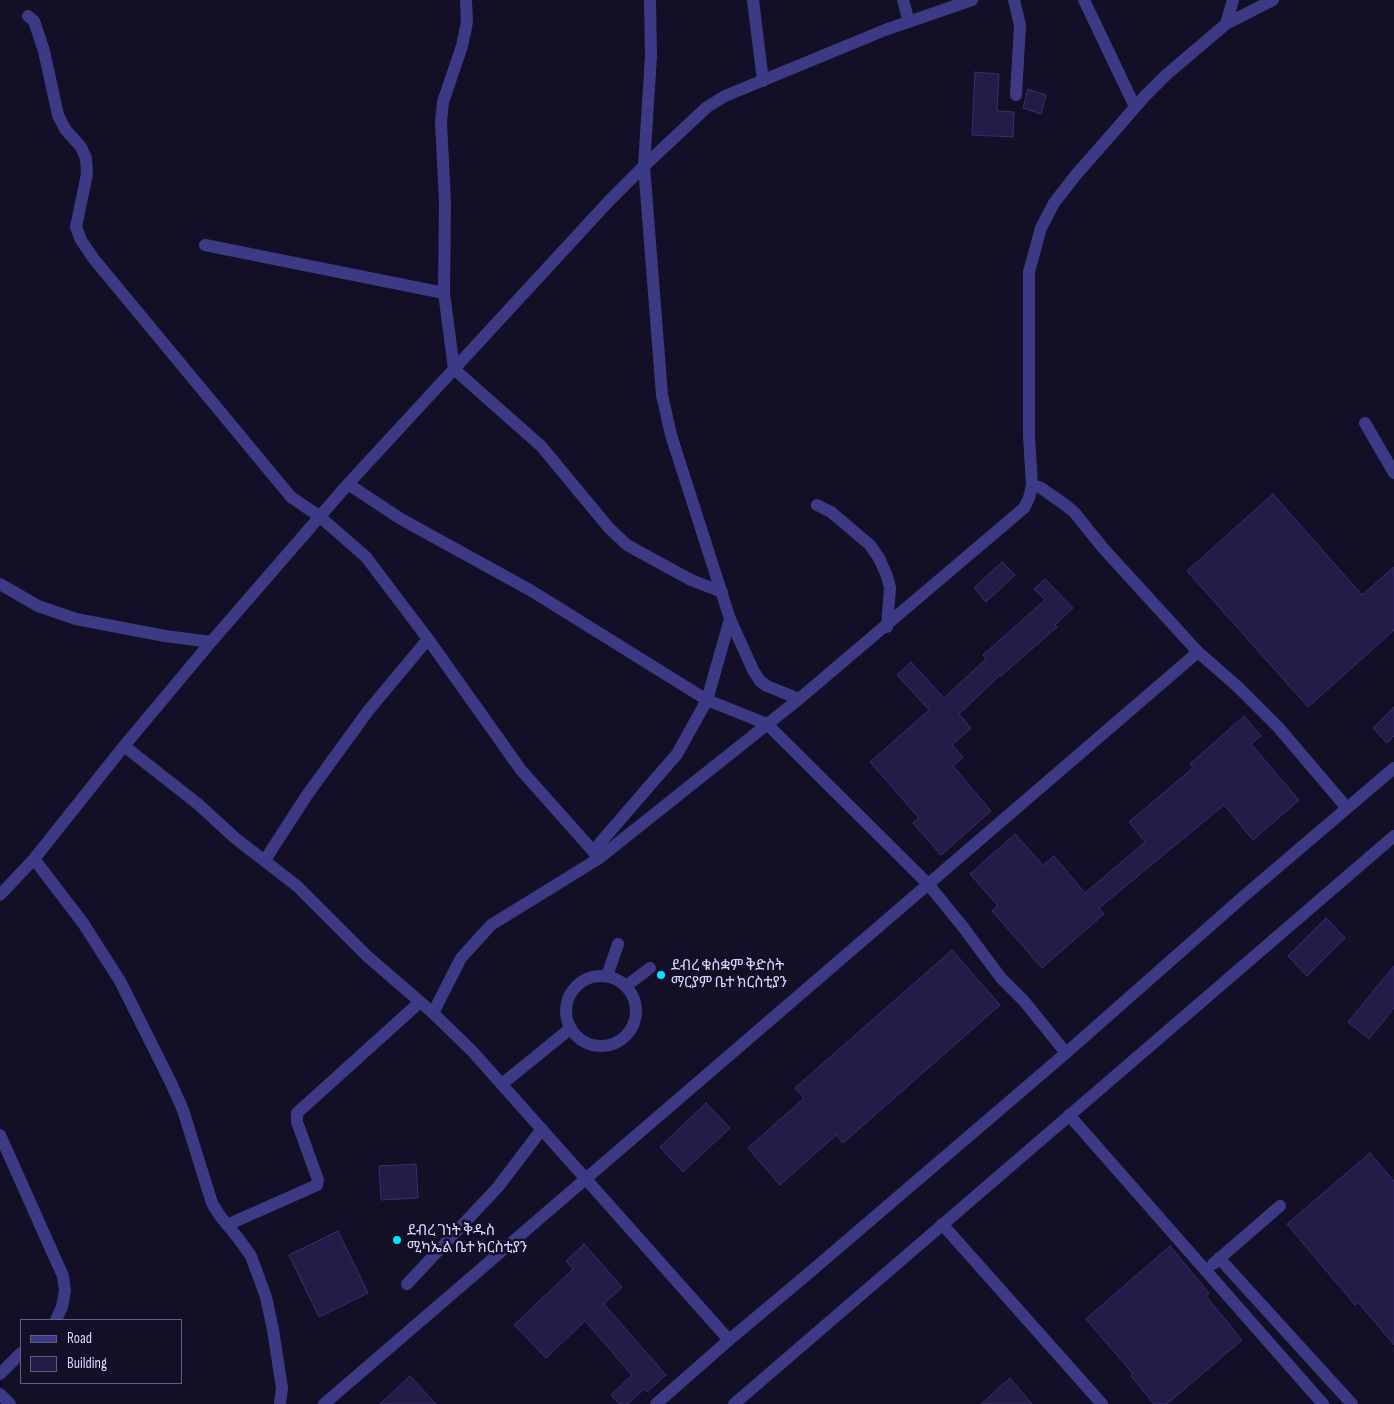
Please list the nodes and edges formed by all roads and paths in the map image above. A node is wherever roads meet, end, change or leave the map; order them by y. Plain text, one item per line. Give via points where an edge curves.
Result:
1 (466, 0) edge
2 (650, 0) edge
3 (753, 0) edge
4 (903, 0) edge
5 (972, 0) edge
6 (1014, 0) edge
7 (1084, 0) edge
8 (1233, 0) edge
9 (1273, 0) edge
10 (28, 16) dead end
11 (909, 22) junction
12 (1226, 24) junction
13 (763, 81) junction
14 (1016, 95) dead end
15 (1135, 107) junction
16 (644, 166) junction
17 (205, 244) dead end
18 (444, 293) junction
19 (454, 369) junction
20 (1365, 423) dead end
21 (1394, 474) edge
22 (348, 484) junction
23 (1032, 485) junction
24 (817, 505) dead end
25 (320, 516) junction
26 (0, 584) edge
27 (722, 592) junction
28 (730, 619) junction
29 (887, 626) junction
30 (428, 639) junction
31 (211, 642) junction
32 (1198, 652) junction
33 (799, 699) junction
34 (707, 700) junction
35 (767, 724) junction
36 (124, 746) junction
37 (1394, 768) edge
38 (1347, 808) junction
39 (1394, 836) edge
40 (596, 855) junction
41 (34, 859) junction
42 (265, 860) junction
43 (928, 884) junction
44 (0, 895) edge
45 (618, 944) dead end
46 (650, 968) dead end
47 (607, 976) junction
48 (626, 986) junction
49 (420, 1002) junction
50 (432, 1013) junction
51 (571, 1028) junction
52 (1066, 1053) junction
53 (502, 1084) junction
54 (1069, 1115) junction
55 (542, 1129) junction
56 (0, 1135) edge
57 (586, 1179) junction
58 (1280, 1206) dead end
59 (942, 1224) junction
60 (227, 1225) junction
61 (1219, 1258) junction
62 (1206, 1270) junction
63 (407, 1284) dead end
64 (56, 1319) edge
65 (729, 1340) junction
66 (20, 1355) edge
67 (0, 1374) edge
68 (0, 1394) edge
69 (10, 1404) edge
70 (280, 1404) edge
71 (324, 1404) edge
72 (656, 1404) edge
73 (734, 1404) edge
74 (1102, 1404) edge
75 (1323, 1404) edge
76 (1352, 1404) edge

1 - 18 street via 467,22 443,102 441,122 445,202
2 - 16 street via 651,56
3 - 13 street
4 - 11 street
5 - 11 street
6 - 14 street via 1020,25
7 - 15 street
8 - 12 street
9 - 12 street
10 - 25 street via 34,22 44,51 58,115 86,158 87,174 76,227 82,240 93,258 291,497
11 - 13 street
12 - 15 street via 1166,74
13 - 16 street via 725,96 708,107
15 - 23 street via 1054,203 1041,228 1029,272
16 - 19 street
16 - 27 street via 662,394 671,435
17 - 18 street
18 - 19 street
19 - 22 street
19 - 27 street via 541,446 627,546 691,580
20 - 21 street
22 - 25 street
22 - 34 street via 401,519 530,590
23 - 29 street via 1024,508
23 - 32 street via 1074,512
24 - 29 street via 831,512 863,539 879,558 890,588
25 - 30 street via 366,557
25 - 31 street
26 - 31 street via 38,606 76,619
27 - 28 street
28 - 33 street via 760,681
28 - 34 street
29 - 33 street
30 - 40 street via 521,770
30 - 42 street via 368,711
31 - 36 street
32 - 38 street via 1238,686 1278,727
32 - 43 street
33 - 35 street
34 - 35 street
34 - 40 street via 677,754
35 - 40 street
35 - 43 street
36 - 41 street
36 - 42 street
37 - 38 street
38 - 52 street
39 - 54 street
40 - 50 street via 491,925 461,958
41 - 44 street
41 - 60 street via 83,923 120,981 172,1083 212,1203
42 - 49 street via 298,886 366,956
43 - 52 street via 1001,978
43 - 57 street
45 - 47 street
46 - 48 street
47 - 48 street
47 - 51 street via 588,978 574,988 566,1012
48 - 51 street via 634,1001 635,1017 633,1025 622,1038 607,1045 590,1044
49 - 50 street
49 - 60 street via 297,1113 297,1122 318,1185
50 - 53 street
51 - 53 street
52 - 65 street
53 - 55 street
54 - 59 street
54 - 62 street
55 - 57 street
55 - 63 street via 498,1186
56 - 64 street via 63,1276 65,1291
57 - 65 street
57 - 71 street
58 - 61 street
59 - 73 street
59 - 74 street
60 - 70 street via 251,1256 266,1297 282,1388
61 - 62 street
61 - 76 street
62 - 75 street
65 - 72 street
66 - 67 street
68 - 69 street

